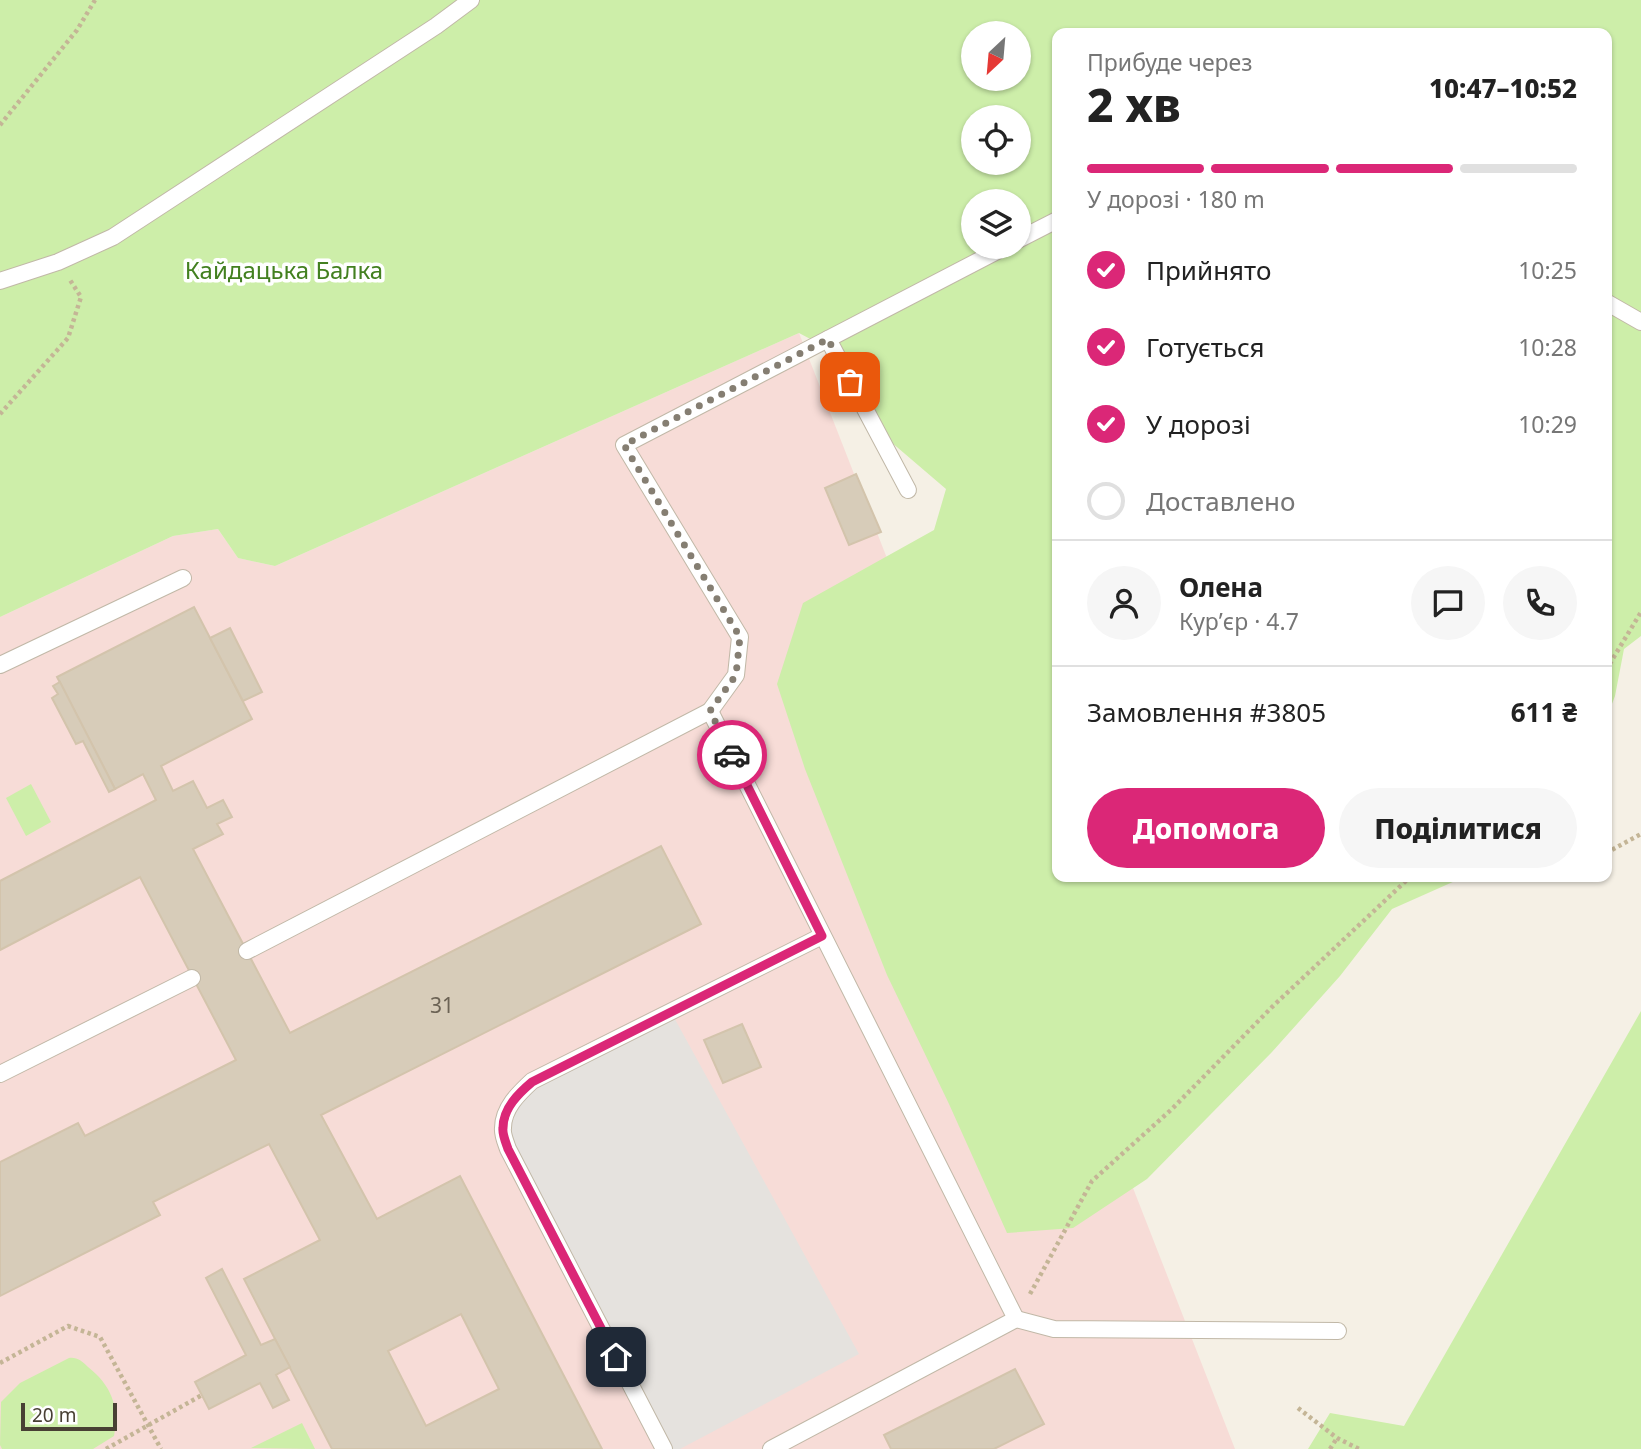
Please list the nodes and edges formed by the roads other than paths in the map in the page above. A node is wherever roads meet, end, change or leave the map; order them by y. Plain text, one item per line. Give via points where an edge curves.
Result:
1 (471, 0) edge
2 (1052, 223) edge
3 (1031, 233) edge
4 (982, 259) edge
5 (0, 281) edge
6 (1612, 305) edge
7 (1641, 322) edge
8 (828, 339) junction
9 (908, 490) dead end
10 (183, 578) dead end
11 (0, 665) edge
12 (710, 711) junction
13 (822, 936) junction
14 (247, 951) dead end
15 (192, 978) dead end
16 (0, 1074) edge
17 (1016, 1319) junction
18 (1338, 1331) dead end
19 (664, 1449) edge
20 (771, 1449) edge

1 - 5 lane via 113,237
2 - 3 lane
4 - 8 lane
6 - 7 lane
8 - 9 lane
8 - 12 lane via 624,445 740,637 736,675
10 - 11 lane
12 - 13 lane
12 - 14 lane
13 - 17 lane
13 - 19 lane via 532,1082 508,1109 503,1128 508,1149
15 - 16 lane
17 - 18 lane via 1054,1329
17 - 20 lane

